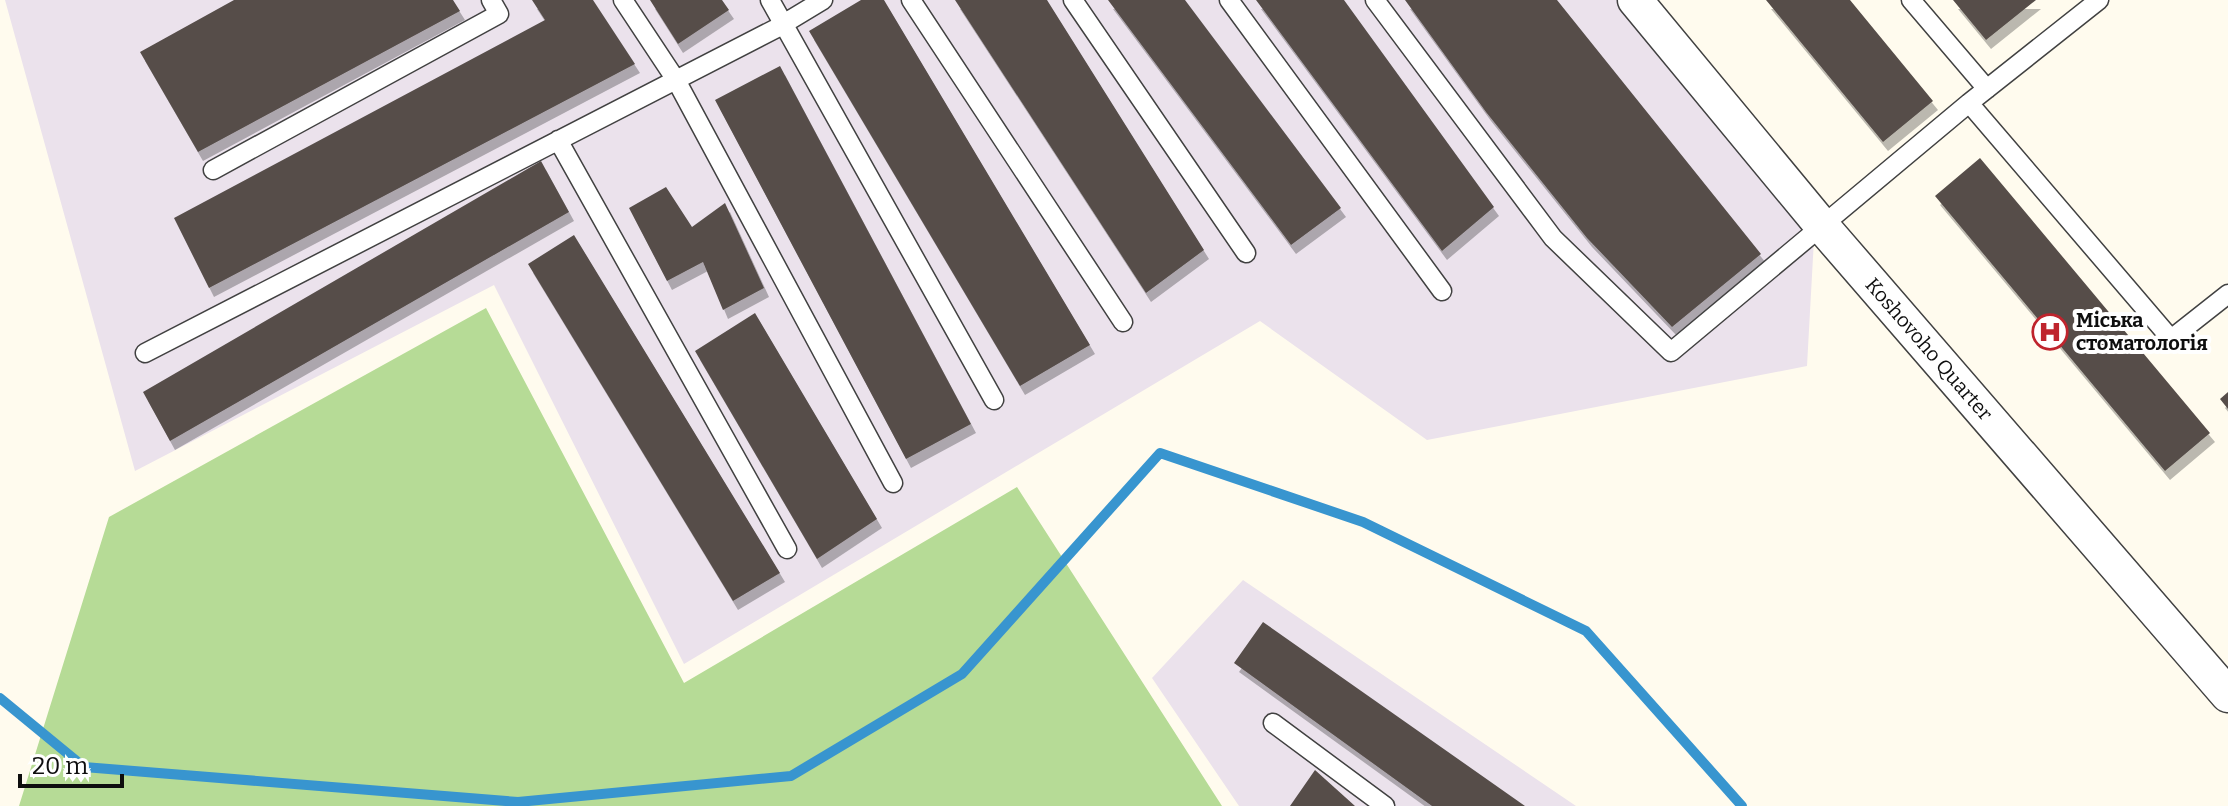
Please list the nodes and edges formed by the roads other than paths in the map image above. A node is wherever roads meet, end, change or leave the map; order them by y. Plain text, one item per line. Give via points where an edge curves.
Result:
1 (491, 0) edge
2 (623, 0) edge
3 (770, 0) edge
4 (823, 0) edge
5 (911, 0) edge
6 (1073, 0) edge
7 (1229, 0) edge
8 (1375, 0) edge
9 (1635, 0) edge
10 (1911, 0) edge
11 (2099, 0) edge
12 (785, 23) junction
13 (676, 80) junction
14 (1987, 89) junction
15 (1969, 103) junction
16 (558, 140) junction
17 (213, 170) dead end
18 (1822, 226) junction
19 (1246, 253) dead end
20 (1442, 291) dead end
21 (2228, 294) edge
22 (1123, 322) dead end
23 (145, 353) dead end
24 (994, 400) dead end
25 (893, 483) dead end
26 (787, 549) dead end
27 (2228, 695) edge
28 (1273, 723) dead end
29 (1385, 806) edge

1 - 17 lane via 499,14
2 - 13 lane
3 - 12 lane
4 - 12 lane
5 - 22 lane
6 - 19 lane
7 - 20 lane
8 - 18 lane via 1553,238 1671,352
9 - 18 street, Koshovoho Quarter
10 - 14 lane
11 - 14 lane
12 - 13 lane
12 - 24 lane
13 - 16 lane
13 - 25 lane
14 - 15 lane
15 - 18 lane
15 - 21 lane via 2171,339
16 - 23 lane
16 - 26 lane
18 - 27 street, Koshovoho Quarter
28 - 29 lane

